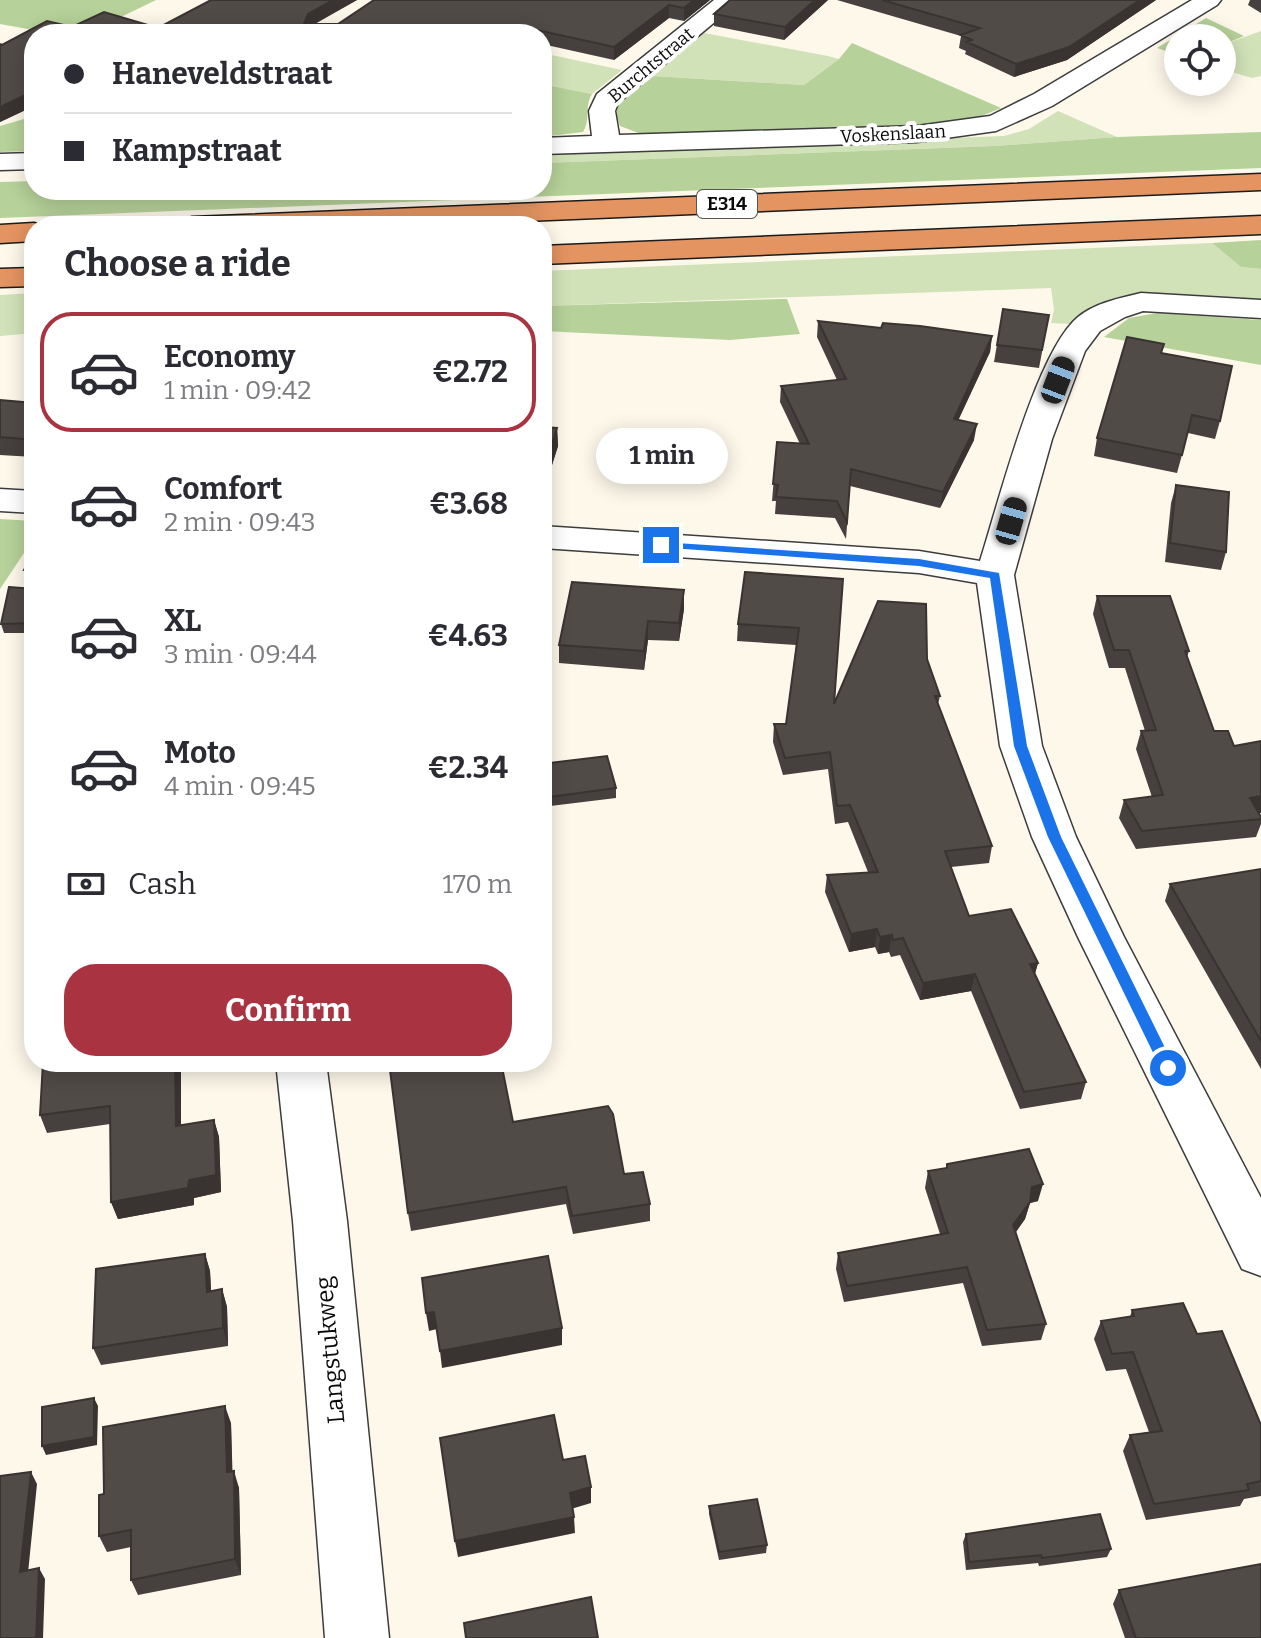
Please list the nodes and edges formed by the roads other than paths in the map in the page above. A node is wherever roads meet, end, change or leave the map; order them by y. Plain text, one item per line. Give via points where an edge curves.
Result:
1 (729, 0) edge
2 (1209, 0) edge
3 (607, 144) junction
4 (552, 146) edge
5 (24, 161) edge
6 (0, 162) edge
7 (1261, 182) edge
8 (435, 216) edge
9 (1261, 225) edge
10 (24, 233) edge
11 (0, 234) edge
12 (552, 255) edge
13 (24, 277) edge
14 (0, 278) edge
15 (1261, 309) edge
16 (0, 500) edge
17 (24, 501) edge
18 (552, 538) edge
19 (995, 575) junction
20 (302, 1072) edge
21 (1261, 1252) edge
22 (357, 1638) edge

1 - 3 street, Burchtstraat via 606,100 602,111
2 - 3 street, Voskenslaan via 996,123 917,134
3 - 4 street, Voskenslaan
5 - 6 street
7 - 8 highway, E314
9 - 12 highway, E314
10 - 11 highway
13 - 14 highway
15 - 19 street via 1141,302 1089,324 1069,350 1035,439
16 - 17 street
18 - 19 street via 919,562
19 - 21 street via 1021,746 1054,837
20 - 22 street, Langstukweg

